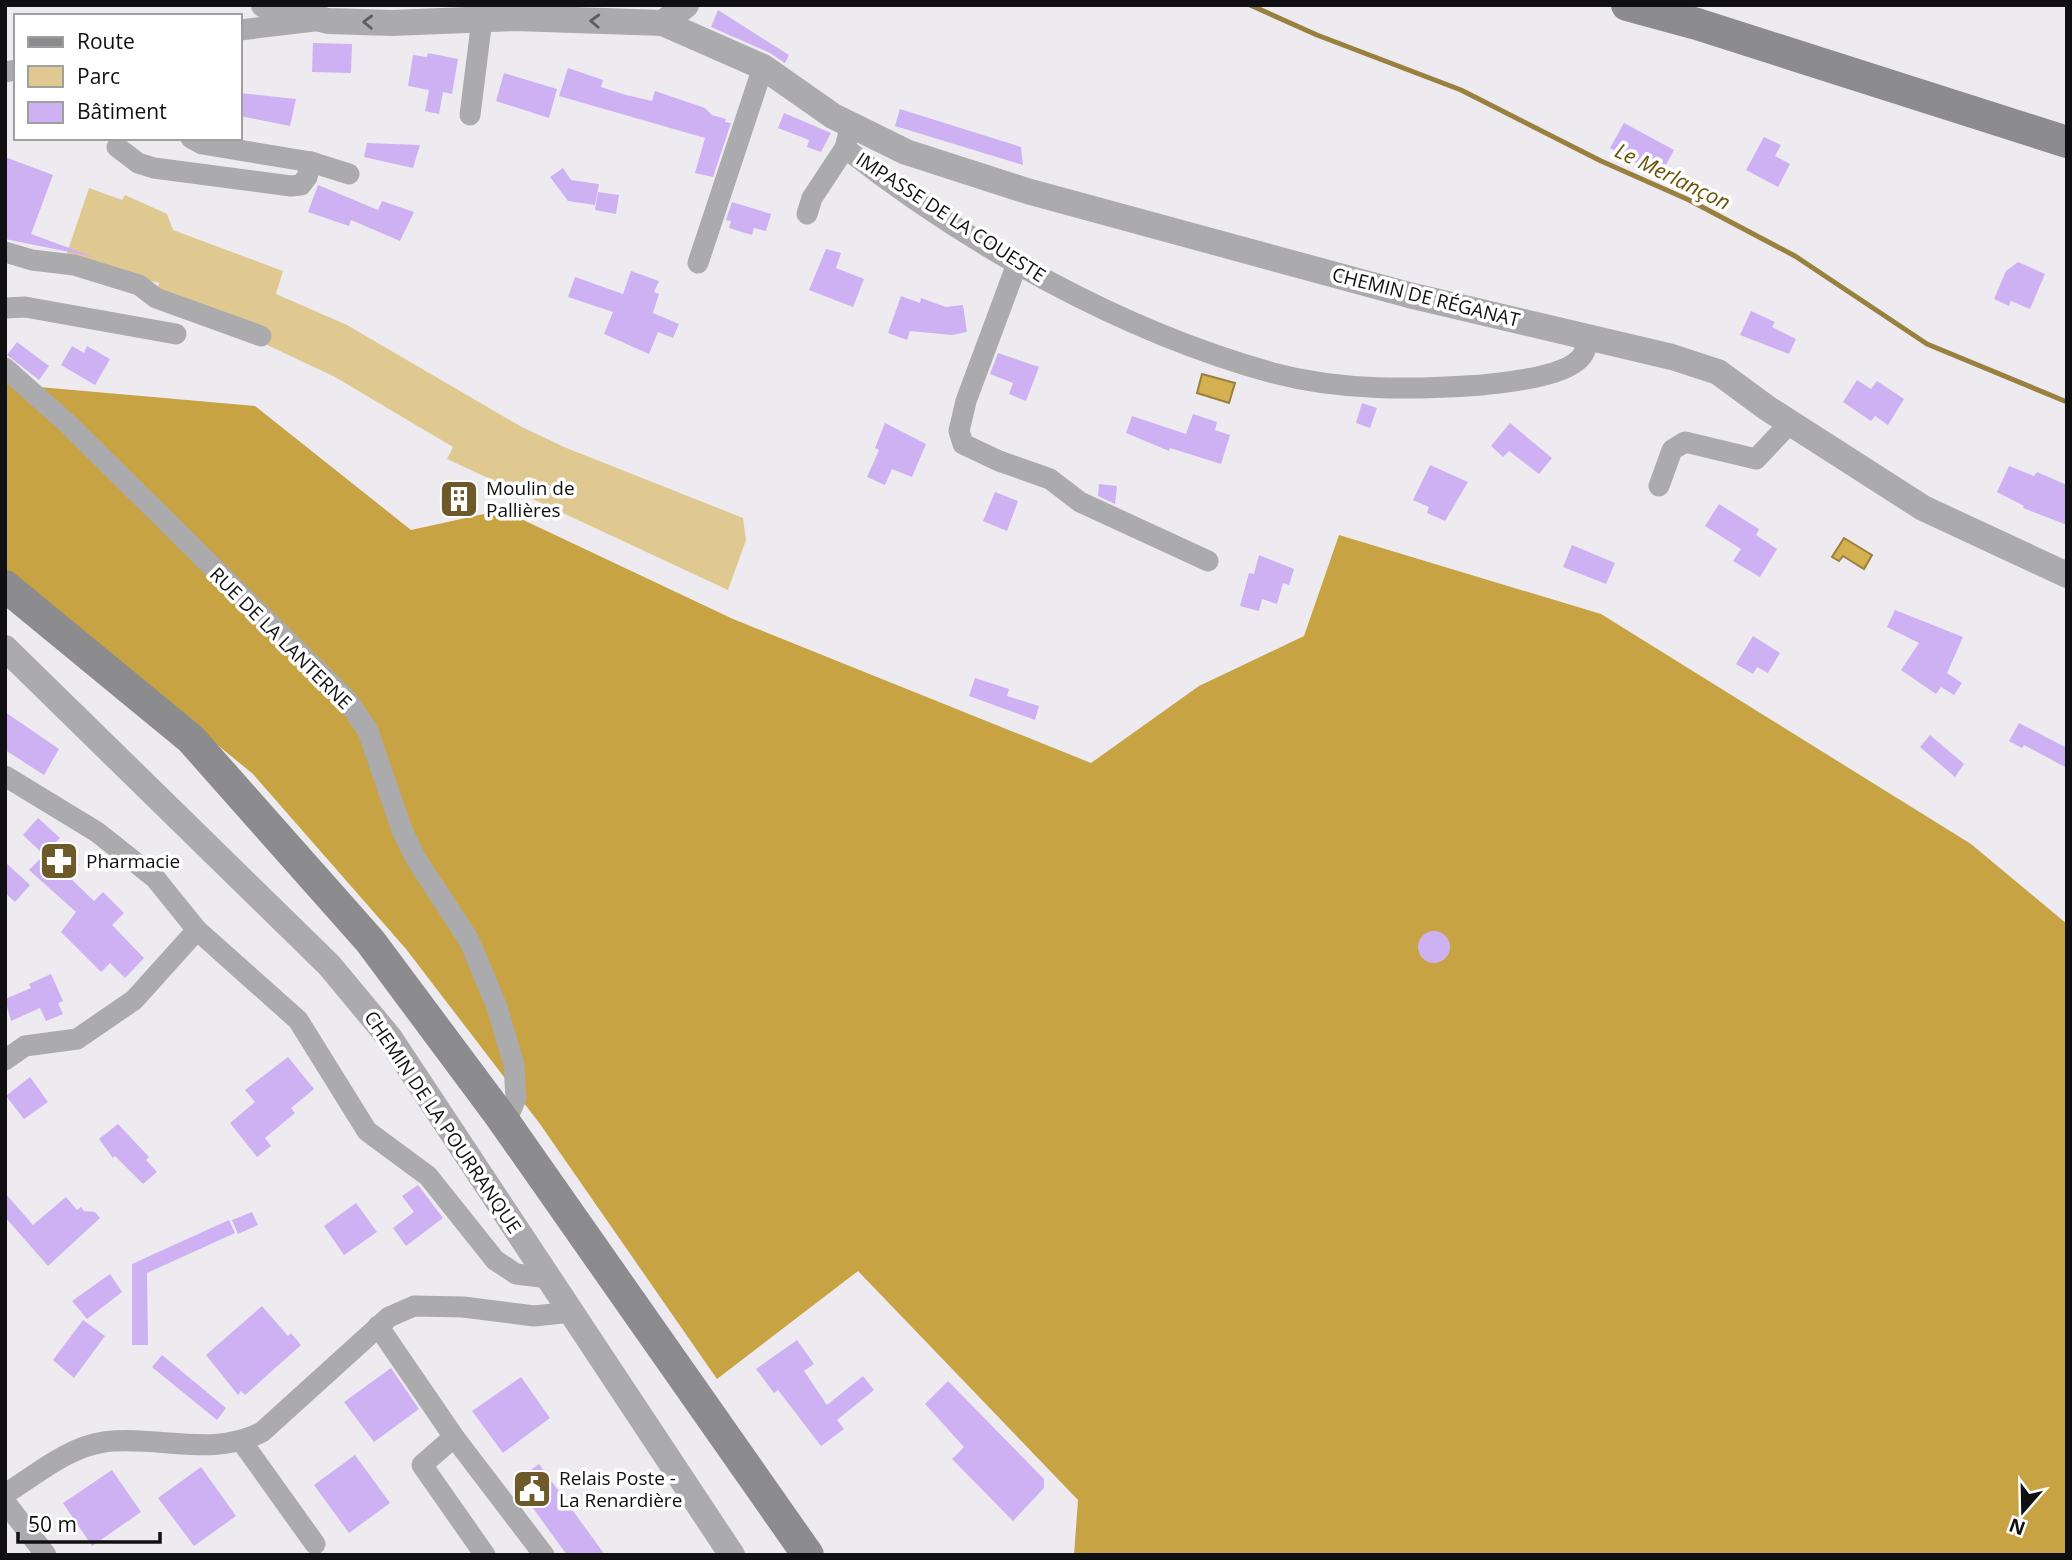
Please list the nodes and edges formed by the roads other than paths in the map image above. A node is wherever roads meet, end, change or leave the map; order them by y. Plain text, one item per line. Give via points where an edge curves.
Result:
1 (264, 5) edge
2 (686, 5) edge
3 (1627, 5) edge
4 (482, 19) junction
5 (316, 20) junction
6 (663, 23) junction
7 (242, 30) edge
8 (763, 67) junction
9 (470, 115) dead end
10 (848, 136) junction
11 (195, 140) edge
12 (2067, 142) edge
13 (117, 147) dead end
14 (311, 162) junction
15 (349, 174) dead end
16 (807, 214) dead end
17 (5, 251) edge
18 (698, 263) dead end
19 (1017, 264) junction
20 (5, 308) edge
21 (176, 334) dead end
22 (261, 336) dead end
23 (1590, 337) junction
24 (5, 368) edge
25 (1790, 423) junction
26 (1659, 486) dead end
27 (1208, 561) dead end
28 (2067, 575) edge
29 (5, 586) edge
30 (5, 597) edge
31 (5, 648) edge
32 (5, 776) edge
33 (242, 795) junction
34 (197, 930) junction
35 (5, 1060) edge
36 (501, 1117) junction
37 (549, 1278) junction
38 (572, 1312) junction
39 (378, 1326) junction
40 (454, 1437) junction
41 (242, 1443) junction
42 (5, 1494) edge
43 (5, 1502) edge
44 (316, 1544) dead end
45 (46, 1555) edge
46 (485, 1555) edge
47 (544, 1555) edge
48 (732, 1555) edge
49 (808, 1555) edge

1 - 5 street
2 - 6 street
3 - 12 main road
4 -> 5 street
6 -> 4 street
4 - 9 street
5 - 7 street
6 - 8 street, CHEMIN DE RÉGANAT
8 - 10 street, CHEMIN DE RÉGANAT via 833,116
8 - 18 street
10 - 16 street
10 - 19 street, IMPASSE DE LA COUESTE via 877,173
10 - 23 street, CHEMIN DE RÉGANAT via 1027,191 1409,295
11 - 14 street
13 - 14 street via 153,168 291,186 301,185
14 - 15 street
17 - 22 street via 139,285 156,298
19 - 23 street, IMPASSE DE LA COUESTE via 1149,330 1273,373 1336,384 1396,389 1511,382 1560,371 1581,358
19 - 27 street via 966,401 959,431 963,444 1051,479 1080,502
20 - 21 street via 25,307
23 - 25 street, CHEMIN DE RÉGANAT via 1718,372
24 - 36 street, RUE DE LA LANTERNE via 68,424 347,700 368,731 402,830 469,940 497,1007 514,1065 516,1098 511,1110
25 - 26 street via 1756,459 1685,442 1672,450
25 - 28 street, CHEMIN DE RÉGANAT via 1923,508
29 - 33 main road via 191,739
30 - 33 main road
31 - 37 street, CHEMIN DE LA POURRANQUE via 329,965 389,1037
32 - 34 street via 97,832 155,878
33 - 36 main road via 370,941
34 - 35 street via 134,1000 77,1039 25,1046
34 - 37 street via 298,1020 367,1131 428,1176 495,1260 516,1274
36 - 49 main road
37 - 38 street, CHEMIN DE LA POURRANQUE
38 - 39 street via 534,1316 414,1306
38 - 48 street, CHEMIN DE LA POURRANQUE
39 - 40 street
39 - 41 street via 262,1432
40 - 46 street via 422,1465
40 - 47 street
41 - 42 street via 106,1442 80,1447
41 - 44 street
43 - 45 street

